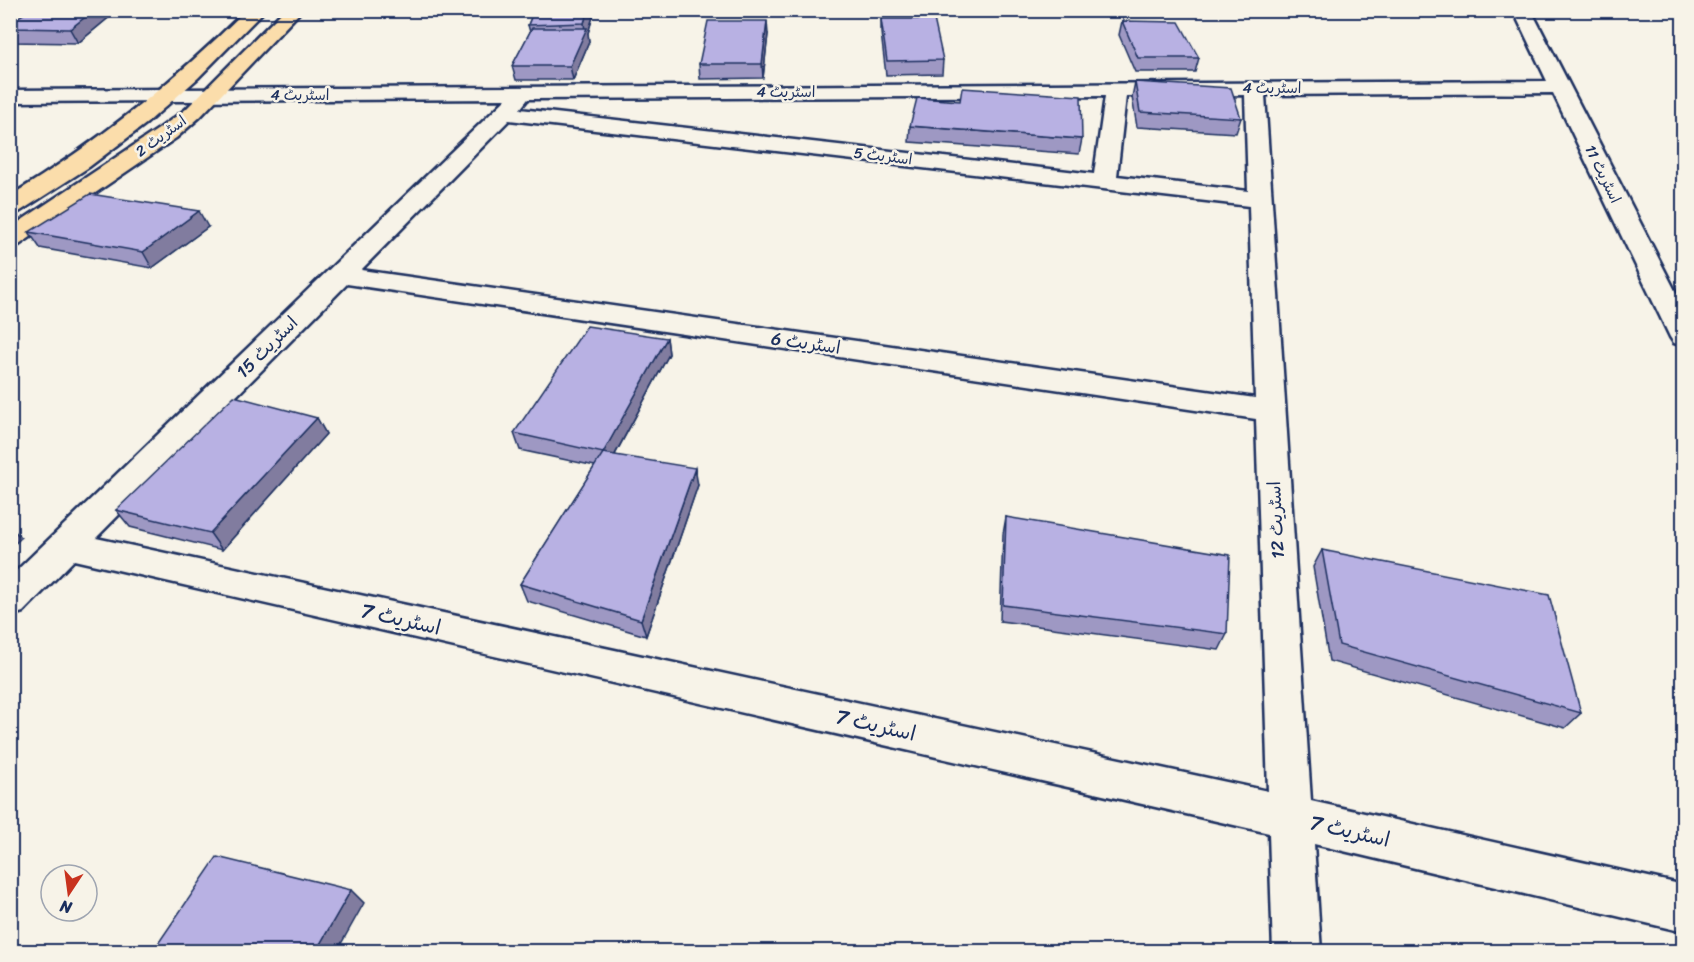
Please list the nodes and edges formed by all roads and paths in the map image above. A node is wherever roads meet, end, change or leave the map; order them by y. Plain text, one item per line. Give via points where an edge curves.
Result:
1 (257, 10) edge
2 (294, 10) edge
3 (1522, 10) edge
4 (1561, 87) junction
5 (1255, 89) junction
6 (1116, 90) junction
7 (167, 95) junction
8 (10, 96) edge
9 (209, 96) junction
10 (514, 103) junction
11 (1105, 182) junction
12 (1261, 200) junction
13 (10, 207) edge
14 (10, 240) edge
15 (340, 274) junction
16 (1683, 337) edge
17 (1271, 411) junction
18 (67, 545) junction
19 (10, 601) edge
20 (1291, 817) junction
21 (1683, 909) edge
22 (1297, 951) edge

1 - 7 main road, اسٹریٹ 2
2 - 9 main road, اسٹریٹ 2
3 - 4 street, اسٹریٹ 11
4 - 5 street, اسٹریٹ 4
4 - 16 street, اسٹریٹ 11
5 - 6 street, اسٹریٹ 4
5 - 12 street, اسٹریٹ 12
6 - 10 street, اسٹریٹ 4
6 - 11 street
7 - 8 street, اسٹریٹ 4
7 - 9 street, اسٹریٹ 4
7 - 13 main road, اسٹریٹ 2 via 111,141
9 - 10 street, اسٹریٹ 4
9 - 14 main road, اسٹریٹ 2 via 168,133
10 - 11 street, اسٹریٹ 5
10 - 15 street, اسٹریٹ 15
11 - 12 street, اسٹریٹ 5
12 - 17 street, اسٹریٹ 12
15 - 17 street, اسٹریٹ 6
15 - 18 street, اسٹریٹ 15
17 - 20 street, اسٹریٹ 12
18 - 19 street, اسٹریٹ 15
18 - 20 street, اسٹریٹ 7
20 - 21 street, اسٹریٹ 7
20 - 22 street, اسٹریٹ 12

